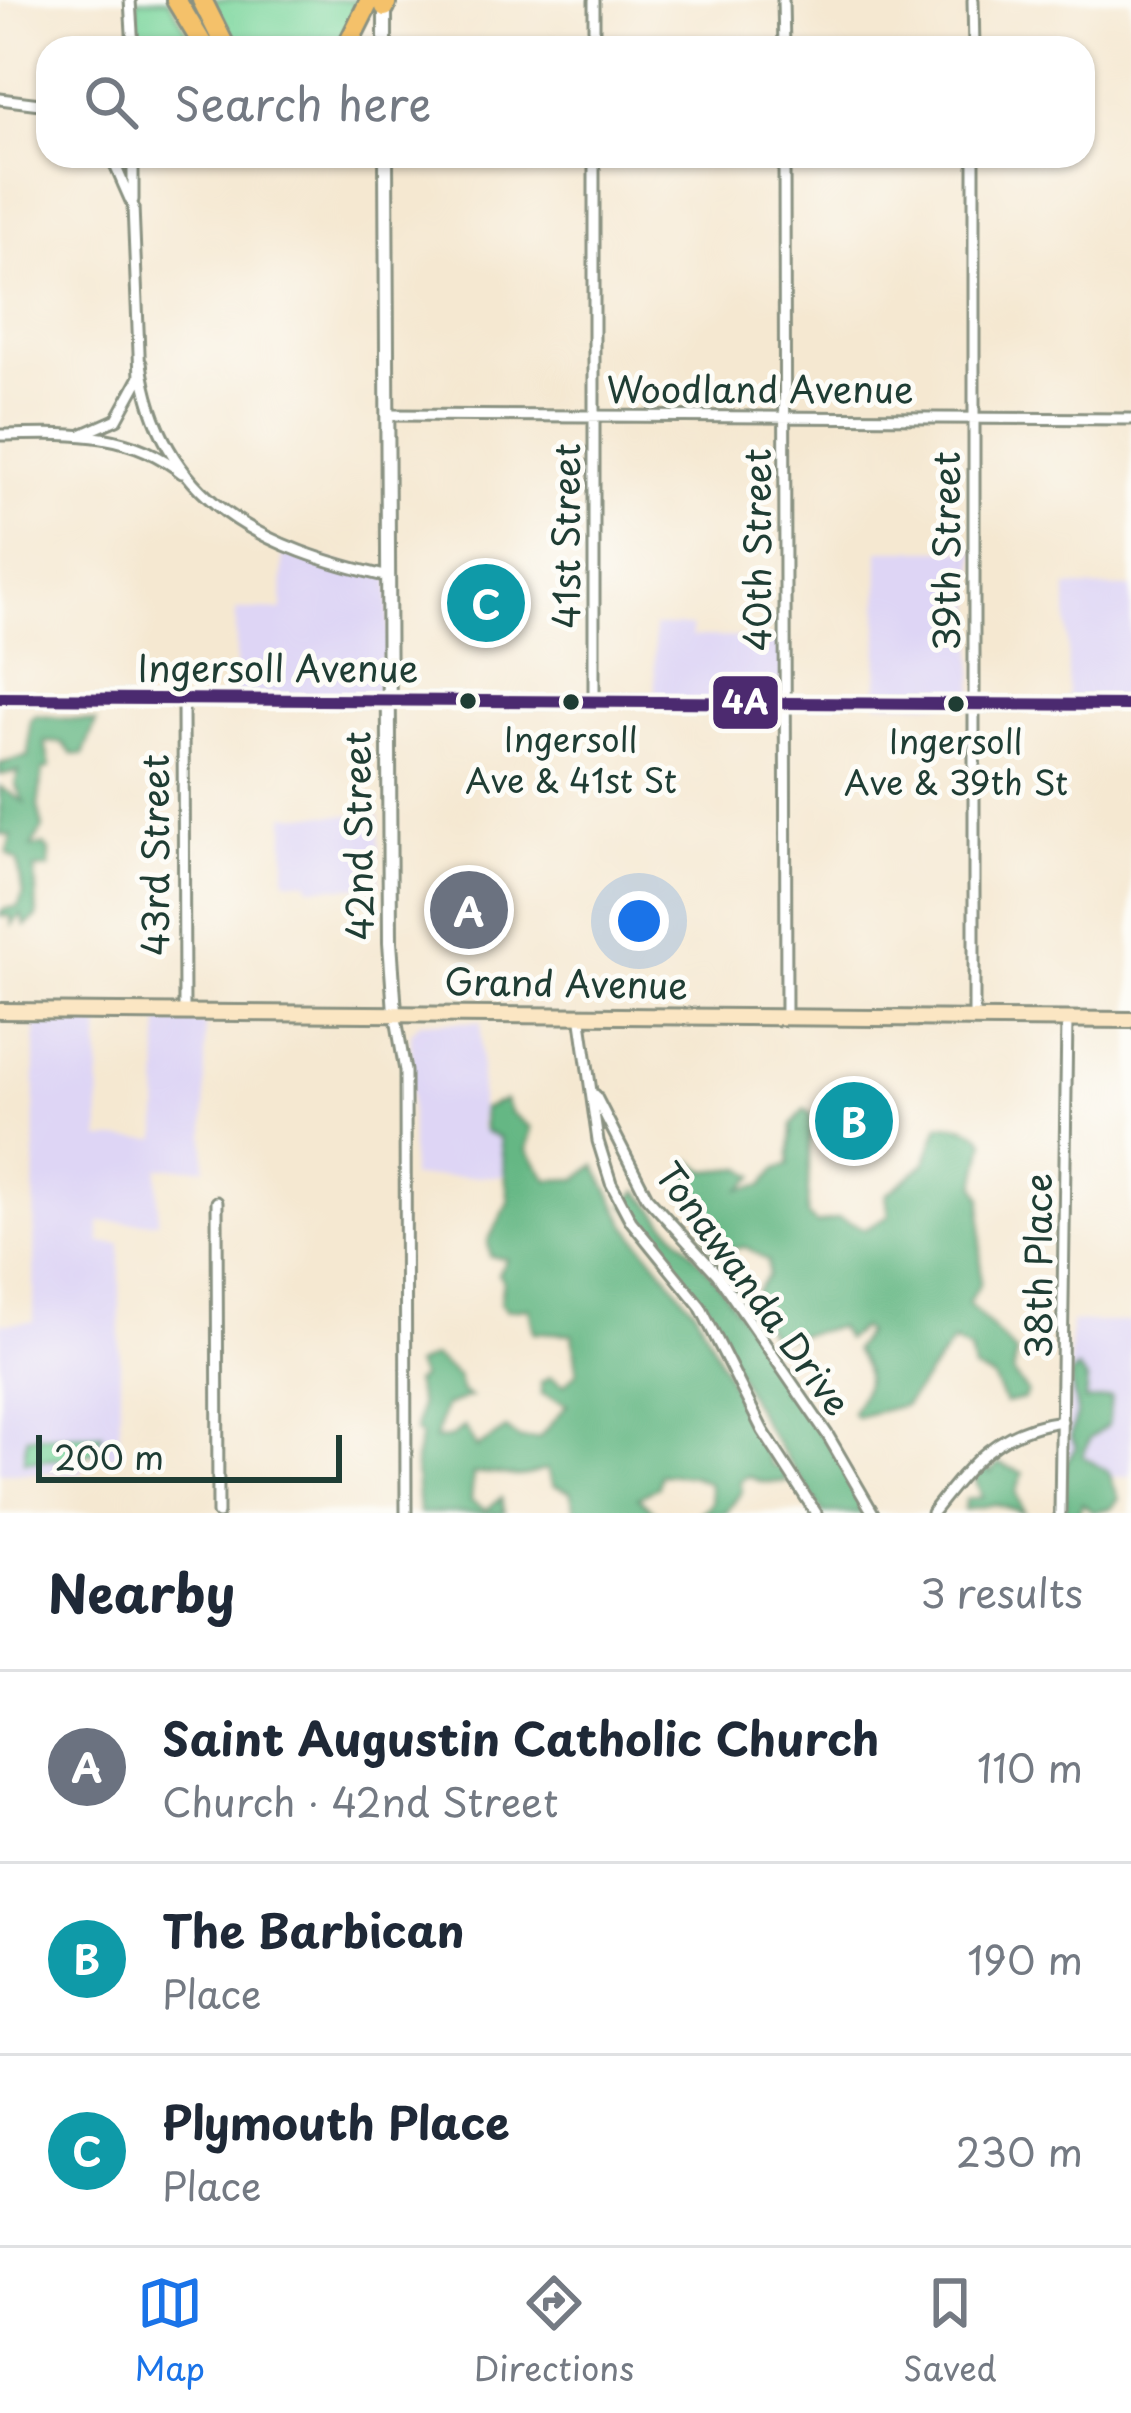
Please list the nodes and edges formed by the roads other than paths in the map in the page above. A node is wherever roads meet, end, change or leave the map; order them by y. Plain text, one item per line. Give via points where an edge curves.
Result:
1 (130, 0) edge
2 (176, 0) edge
3 (202, 0) edge
4 (594, 0) edge
5 (783, 0) edge
6 (974, 0) edge
7 (382, 2) edge
8 (132, 36) edge
9 (198, 36) edge
10 (220, 36) edge
11 (355, 36) edge
12 (385, 36) edge
13 (594, 36) edge
14 (784, 36) edge
15 (974, 36) edge
16 (0, 99) edge
17 (36, 101) edge
18 (116, 168) edge
19 (133, 168) edge
20 (386, 168) edge
21 (594, 168) edge
22 (784, 168) edge
23 (974, 168) edge
24 (133, 206) junction
25 (141, 363) junction
26 (388, 415) junction
27 (595, 416) junction
28 (784, 417) junction
29 (974, 418) junction
30 (1131, 419) edge
31 (83, 434) junction
32 (0, 435) edge
33 (191, 481) junction
34 (388, 577) junction
35 (0, 698) edge
36 (388, 699) junction
37 (183, 700) junction
38 (594, 701) junction
39 (784, 702) junction
40 (973, 704) junction
41 (1131, 705) edge
42 (0, 1011) edge
43 (184, 1011) junction
44 (395, 1012) junction
45 (580, 1014) junction
46 (786, 1016) junction
47 (974, 1018) junction
48 (1067, 1019) junction
49 (1131, 1020) edge
50 (594, 1094) junction
51 (218, 1202) dead end
52 (1062, 1420) junction
53 (218, 1513) edge
54 (406, 1513) edge
55 (816, 1513) edge
56 (873, 1513) edge
57 (932, 1513) edge
58 (1060, 1513) edge

1 - 8 street
2 - 9 highway
3 - 10 highway
4 - 13 street
5 - 14 street
6 - 15 street
7 - 11 highway
7 - 12 street
16 - 17 street
18 - 24 street
19 - 24 street
20 - 26 street, 42nd Street
21 - 27 street, 41st Street
22 - 28 street, 40th Street
23 - 29 street, 39th Street
24 - 25 street
25 - 31 street via 127,409
25 - 33 street via 159,433
26 - 27 street, Woodland Avenue
26 - 34 street, 42nd Street
27 - 28 street, Woodland Avenue
27 - 38 street, 41st Street
28 - 29 street, Woodland Avenue
28 - 39 street, 40th Street
29 - 30 street, Woodland Avenue
29 - 40 street, 39th Street
31 - 32 street
31 - 33 street via 134,444
33 - 34 street via 283,548
34 - 36 street, 42nd Street
35 - 37 main road, Ingersoll Avenue
36 - 37 main road, Ingersoll Avenue
36 - 38 main road, Ingersoll Avenue
36 - 44 street, 42nd Street
37 - 43 street, 43rd Street
38 - 39 main road, Ingersoll Avenue
39 - 40 main road, Ingersoll Avenue
39 - 46 street, 40th Street
40 - 41 main road, Ingersoll Avenue
40 - 47 street, 39th Street
42 - 43 main road, Grand Avenue
43 - 44 main road, Grand Avenue
44 - 45 main road, Grand Avenue
44 - 54 street, 42nd Street via 405,1071
45 - 46 main road, Grand Avenue
45 - 50 street, Tonawanda Drive
46 - 47 main road, Grand Avenue
47 - 48 main road, Grand Avenue
48 - 49 main road, Grand Avenue
48 - 52 street, 38th Place
50 - 55 street, Tonawanda Drive via 603,1162 620,1202 700,1306
50 - 56 street, Tonawanda Drive via 647,1197 717,1274
51 - 53 street
52 - 57 street via 990,1446
52 - 58 street, 38th Place

